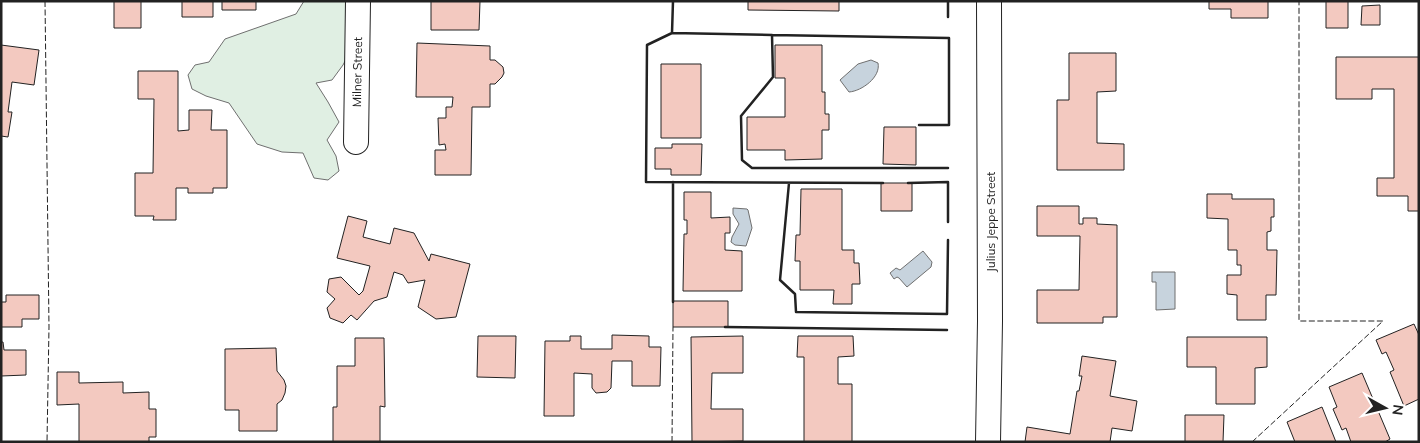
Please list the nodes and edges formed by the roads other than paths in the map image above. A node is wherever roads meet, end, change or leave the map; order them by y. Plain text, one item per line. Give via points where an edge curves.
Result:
1 (358, 1) edge
2 (989, 1) edge
3 (356, 142) dead end
4 (988, 442) edge

1 - 3 street, Milner Street
2 - 4 street, Julius Jeppe Street

